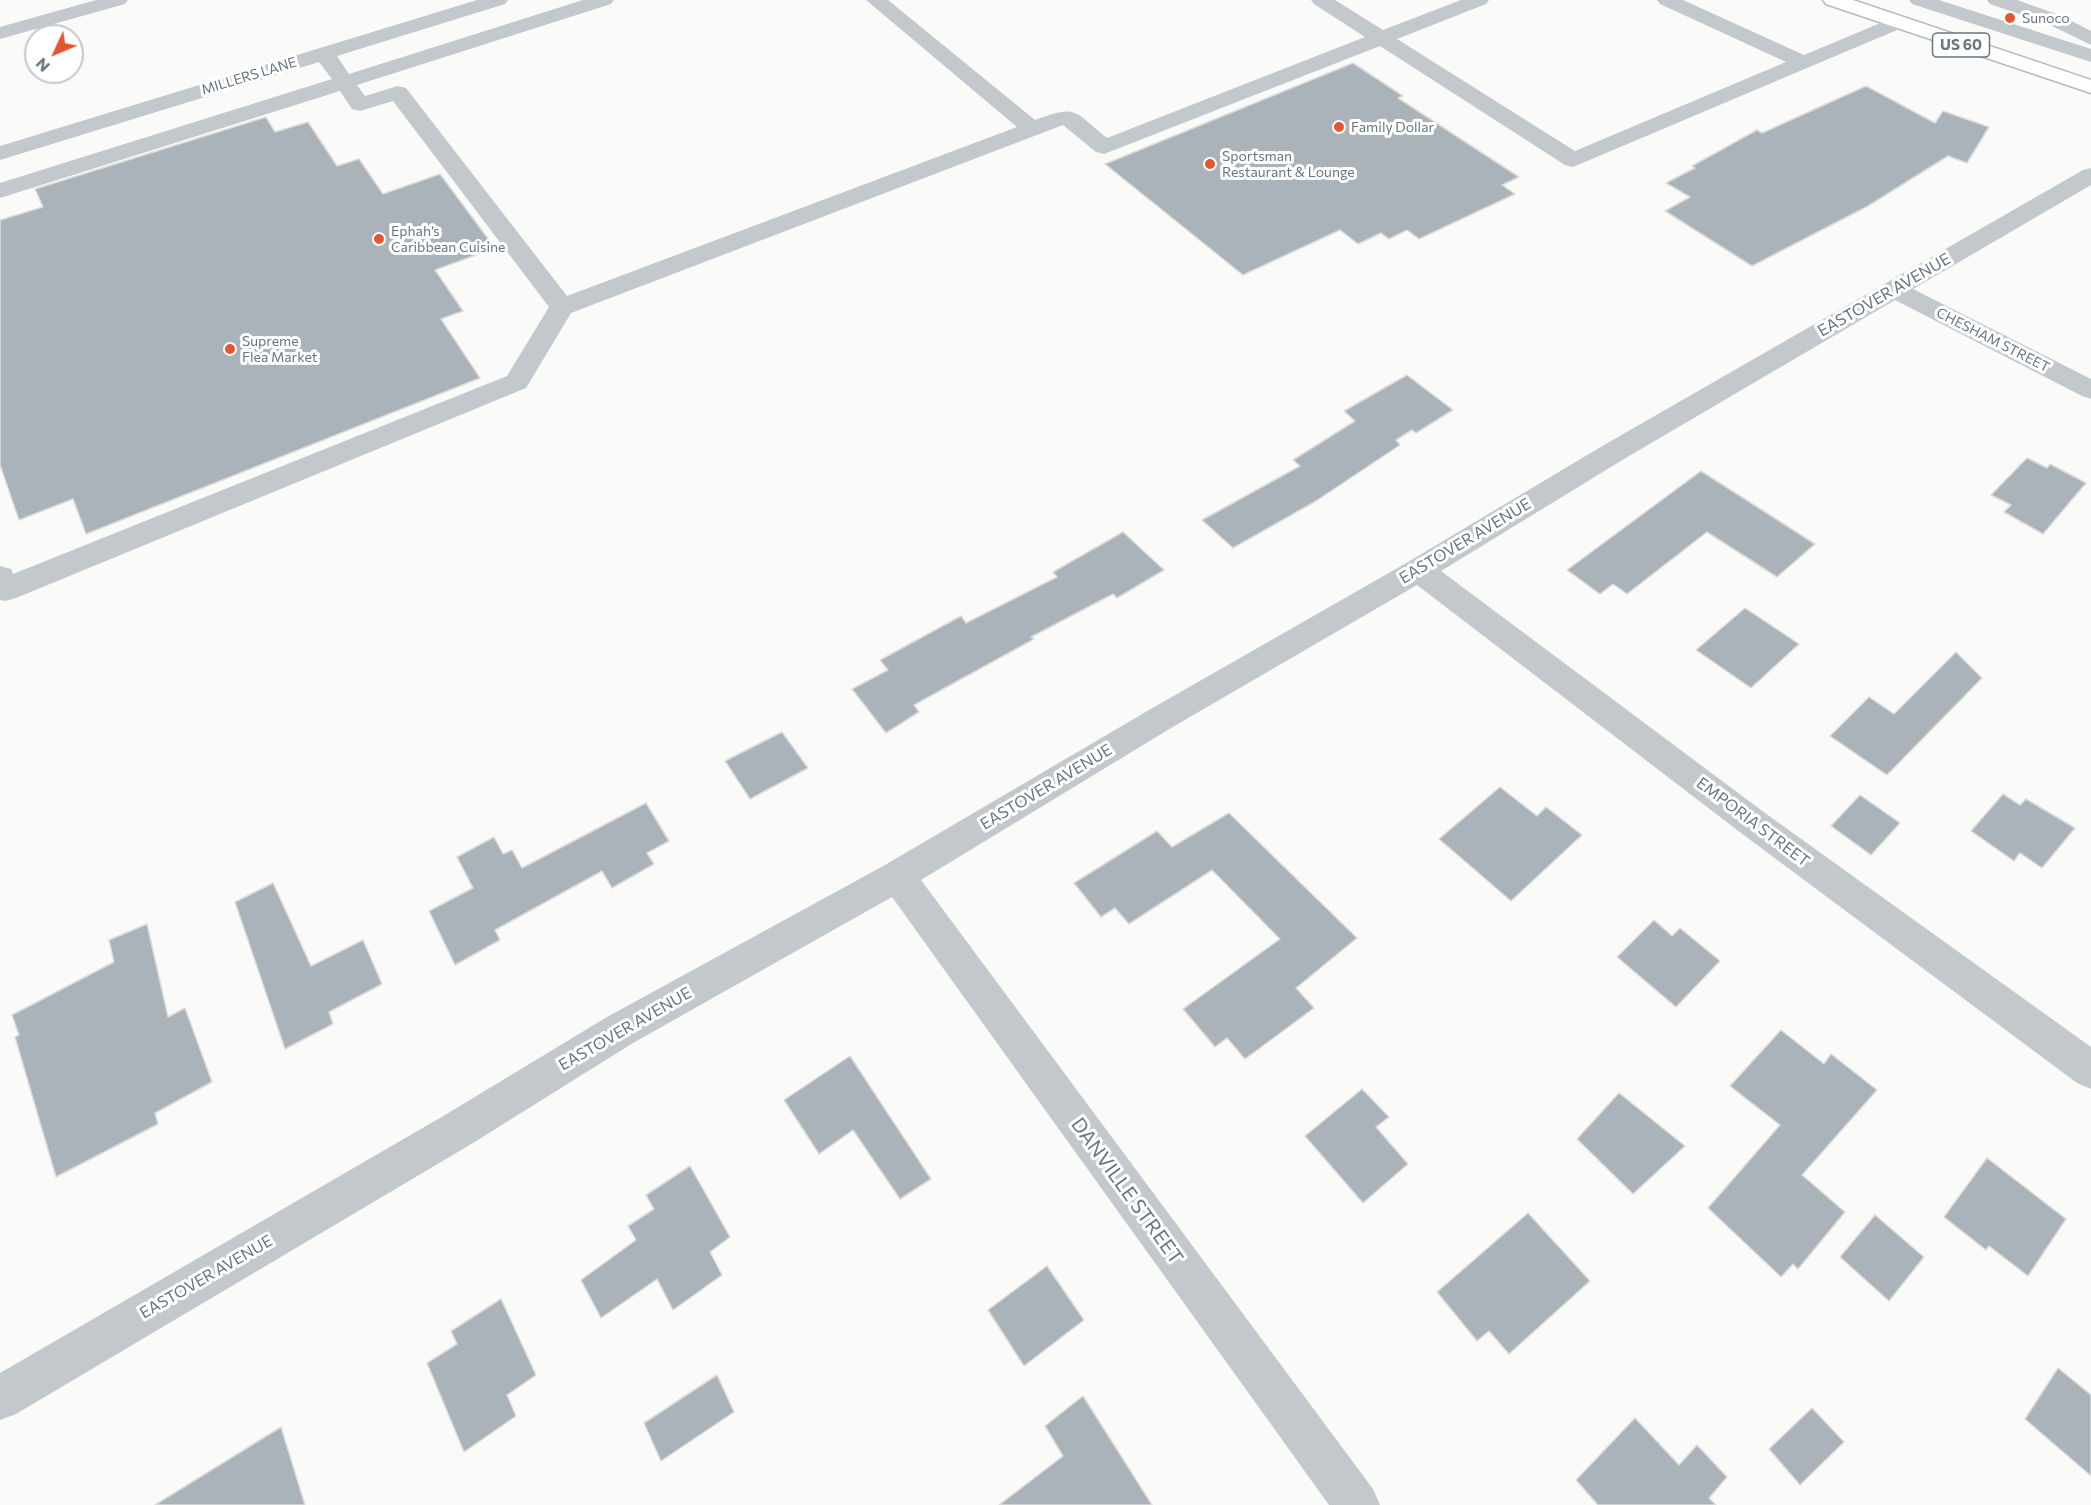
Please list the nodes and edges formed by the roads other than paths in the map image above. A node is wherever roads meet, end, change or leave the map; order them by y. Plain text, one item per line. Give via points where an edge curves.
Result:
1 (118, 0) edge
2 (498, 0) edge
3 (604, 0) edge
4 (876, 0) edge
5 (1321, 0) edge
6 (1479, 0) edge
7 (1667, 0) edge
8 (1833, 0) edge
9 (1919, 0) edge
10 (1997, 0) edge
11 (1965, 16) junction
12 (1897, 23) junction
13 (0, 33) edge
14 (1931, 35) junction
15 (1380, 38) junction
16 (2091, 39) edge
17 (324, 53) junction
18 (2091, 56) edge
19 (1804, 63) junction
20 (345, 82) junction
21 (2091, 87) edge
22 (1033, 129) junction
23 (0, 153) edge
24 (2091, 175) edge
25 (0, 191) edge
26 (1895, 290) junction
27 (562, 307) junction
28 (2091, 390) edge
29 (1419, 570) junction
30 (0, 577) edge
31 (897, 876) junction
32 (2091, 1070) edge
33 (0, 1398) edge
34 (1357, 1505) edge

1 - 13 street
2 - 17 street, MILLERS LANE
3 - 20 street
4 - 22 street
5 - 15 street
6 - 15 street
7 - 19 street
8 - 12 main road, US 60
9 - 11 street
10 - 16 street via 2055,20
11 - 14 street
11 - 18 street
12 - 14 main road, US 60
12 - 19 street
14 - 21 main road, US 60
15 - 19 street via 1573,160
15 - 22 street via 1104,147 1066,116
17 - 20 street
17 - 23 street, MILLERS LANE
20 - 25 street
20 - 27 street via 360,104 398,93
22 - 27 street
24 - 26 street, EASTOVER AVENUE
26 - 28 street, CHESHAM STREET
26 - 29 street, EASTOVER AVENUE
27 - 30 street via 517,382 5,590
29 - 31 street, EASTOVER AVENUE
29 - 32 street, EMPORIA STREET via 1924,950
31 - 33 street, EASTOVER AVENUE via 620,1030
31 - 34 street, DANVILLE STREET

